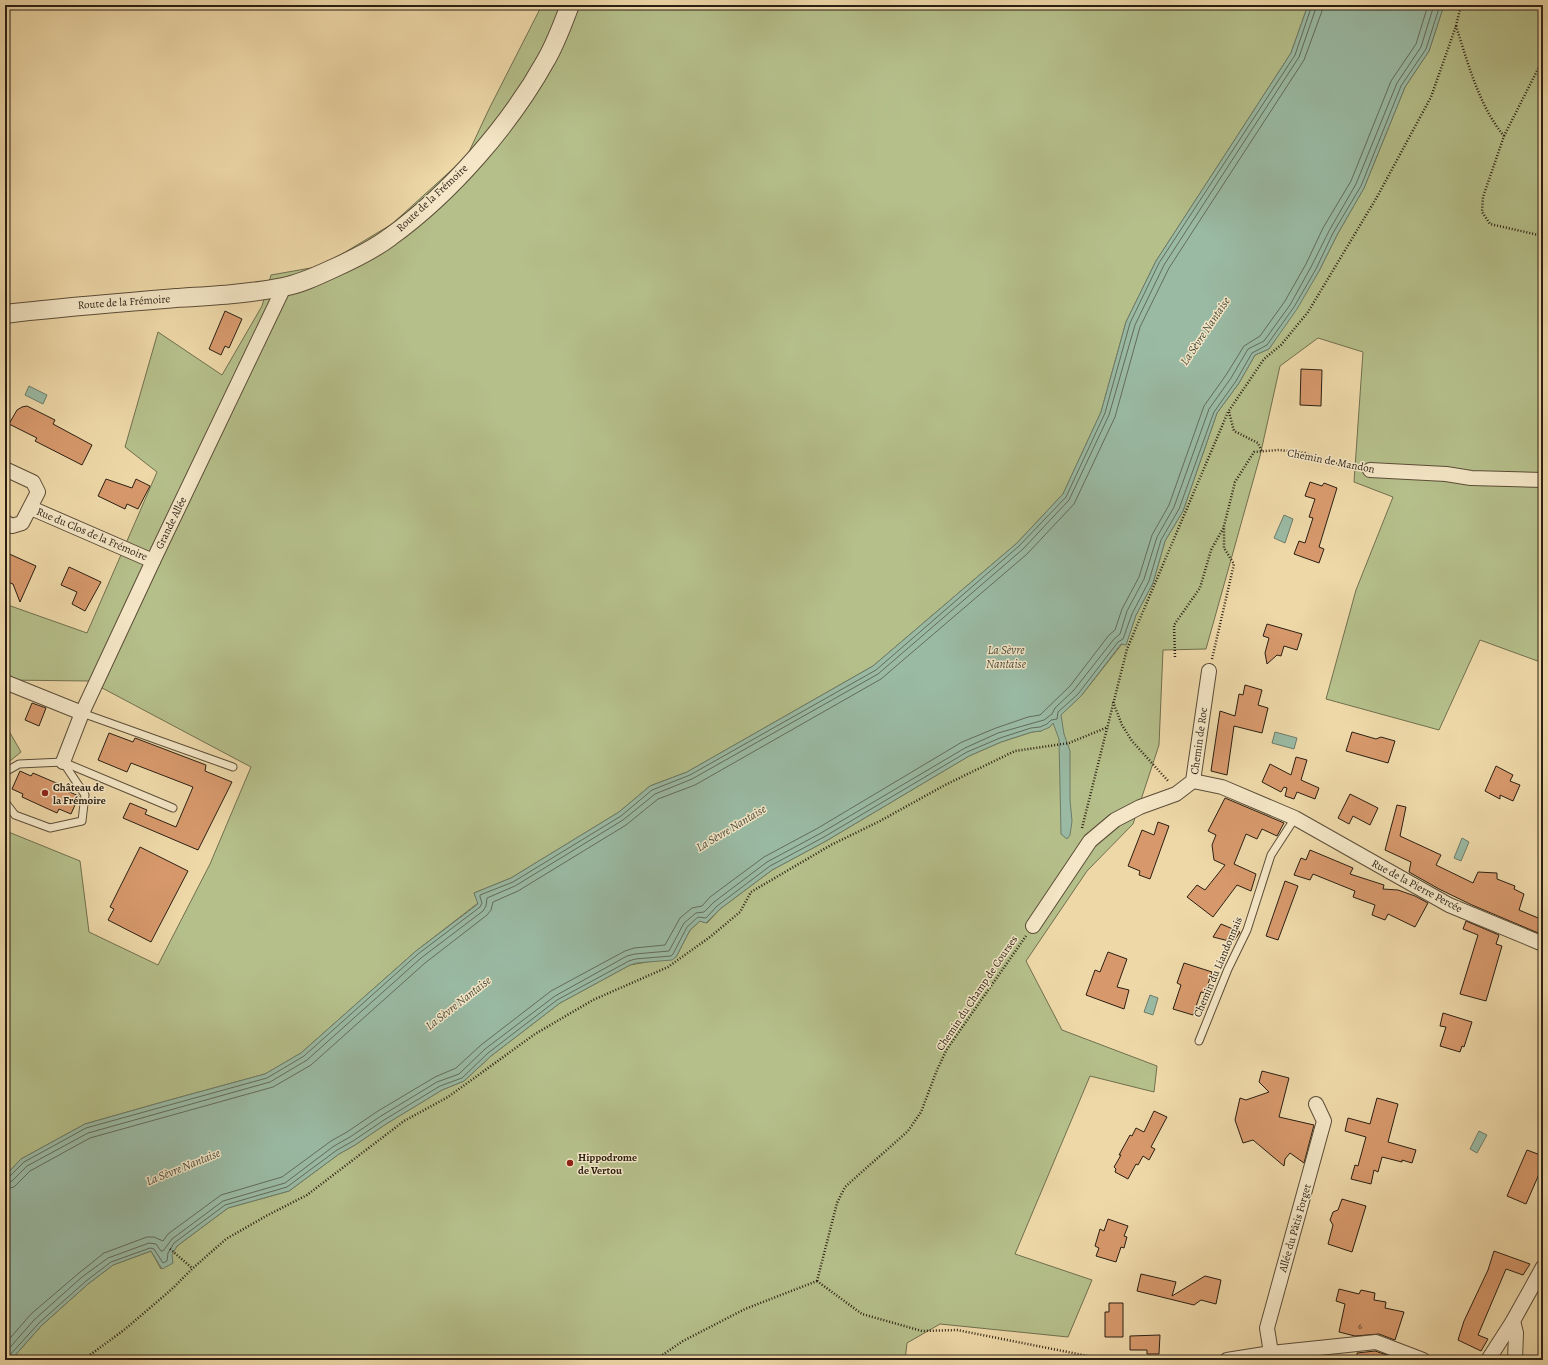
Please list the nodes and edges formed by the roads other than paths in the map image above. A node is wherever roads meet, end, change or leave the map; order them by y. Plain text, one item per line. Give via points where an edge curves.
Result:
1 (570, 5) edge
2 (284, 287) junction
3 (5, 314) edge
4 (5, 469) edge
5 (1370, 470) road end
6 (1543, 480) edge
7 (31, 508) junction
8 (5, 522) edge
9 (153, 560) junction
10 (1209, 671) road end
11 (5, 682) edge
12 (82, 713) junction
13 (63, 762) junction
14 (233, 767) dead end
15 (5, 772) edge
16 (1193, 780) junction
17 (5, 802) edge
18 (173, 808) dead end
19 (1295, 818) junction
20 (1033, 926) road end
21 (1543, 944) edge
22 (1199, 1041) dead end
23 (1316, 1104) dead end
24 (1543, 1267) edge
25 (1512, 1321) junction
26 (1271, 1354) junction
27 (1227, 1360) edge
28 (1422, 1360) edge
29 (1488, 1360) edge
30 (1515, 1360) edge

1 - 2 street, Route de la Frémoire via 547,58 523,98 498,132 454,182 415,218 355,259
2 - 3 street, Route de la Frémoire
2 - 9 street, Grande Allée
4 - 7 street, Rue du Clos de la Frémoire via 33,482 38,492
5 - 6 street, Chemin de Mandon via 1446,474 1471,478
7 - 8 street, Rue du Clos de la Frémoire via 22,524 12,526
7 - 9 street, Rue du Clos de la Frémoire
9 - 12 street, Grande Allée
10 - 16 street, Chemin de Roc
11 - 12 street
12 - 13 street, Grande Allée
12 - 14 lane
13 - 15 lane via 19,764
13 - 17 lane via 85,795 82,821 50,828 15,815
13 - 18 lane
16 - 19 street, Rue de la Pierre Percée via 1222,787
16 - 20 street, Chemin de Roc via 1176,794 1140,807 1115,820 1090,841
19 - 21 street, Rue de la Pierre Percée via 1449,905
19 - 22 lane, Chemin du Liandonnais via 1271,855 1247,930
23 - 26 street, Allée du Pâtis Forget via 1324,1121 1267,1328
24 - 25 street
25 - 29 street
25 - 30 street via 1516,1333
26 - 27 street
26 - 28 street via 1376,1342

